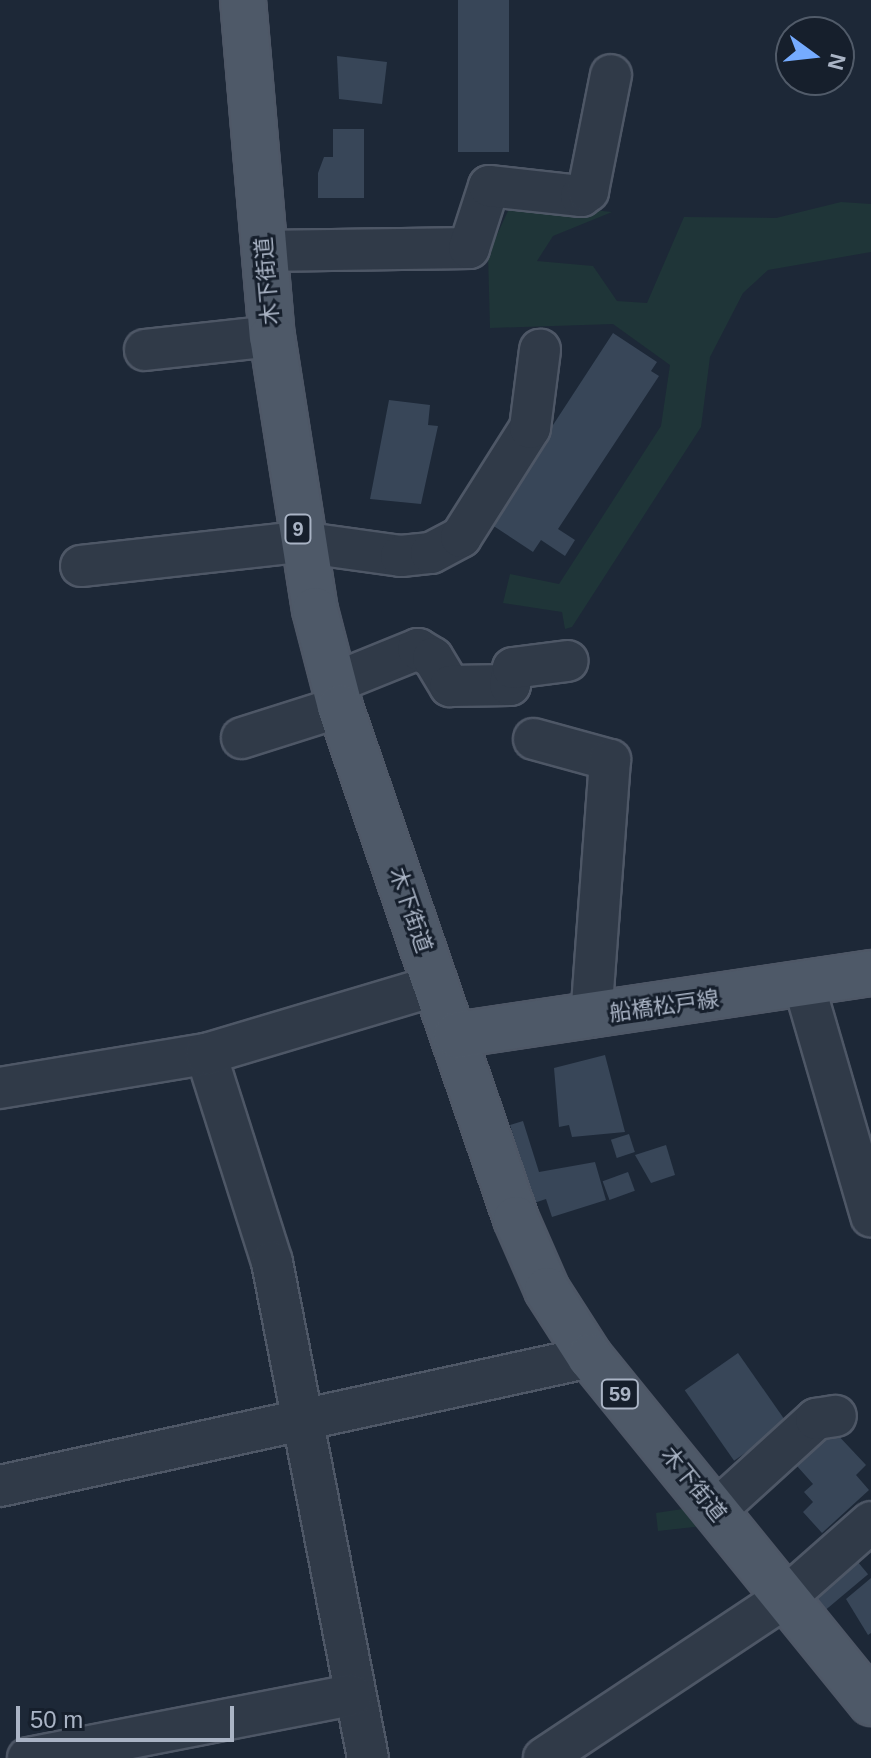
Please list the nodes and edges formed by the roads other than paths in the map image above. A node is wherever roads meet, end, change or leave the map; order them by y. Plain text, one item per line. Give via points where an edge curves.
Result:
1 (243, 0) edge
2 (611, 75) dead end
3 (264, 251) junction
4 (272, 336) junction
5 (145, 350) dead end
6 (540, 350) dead end
7 (300, 542) junction
8 (81, 566) dead end
9 (568, 661) dead end
10 (337, 695) junction
11 (242, 738) dead end
12 (534, 739) dead end
13 (871, 973) edge
14 (437, 985) junction
15 (804, 985) junction
16 (591, 1016) junction
17 (456, 1035) junction
18 (206, 1054) junction
19 (0, 1088) edge
20 (871, 1216) edge
21 (590, 1357) junction
22 (836, 1416) dead end
23 (306, 1419) junction
24 (0, 1486) edge
25 (715, 1511) junction
26 (871, 1522) edge
27 (795, 1608) junction
28 (352, 1695) junction
29 (871, 1703) edge
30 (48, 1756) edge
31 (368, 1758) edge
32 (544, 1758) edge

1 - 3 main road, 木下街道 / 9
2 - 3 street via 588,191 581,196 489,186 469,248
3 - 4 main road, 木下街道 / 9
4 - 5 street
4 - 7 main road, 木下街道 / 9
6 - 7 street via 530,428 461,537 431,553 401,556
7 - 8 street
7 - 10 main road, 木下街道 / 9
9 - 10 street via 513,668 510,685 450,686 433,658 418,649
10 - 11 street
10 - 14 main road, 木下街道 / 9
12 - 16 street via 610,760
13 - 15 main road, 船橋松戸線
14 - 17 main road, 木下街道 / 9
14 - 18 street
15 - 16 main road, 船橋松戸線
15 - 20 street
16 - 17 main road, 船橋松戸線
17 - 21 main road, 木下街道 / 59 via 531,1257
18 - 19 street
18 - 23 street via 272,1262
21 - 23 street
21 - 25 main road, 木下街道 / 59
22 - 25 street via 816,1419
23 - 24 street
23 - 28 street
25 - 27 main road, 木下街道 / 59
26 - 27 street
27 - 29 main road, 木下街道 / 59
27 - 32 street
28 - 30 street
28 - 31 street

